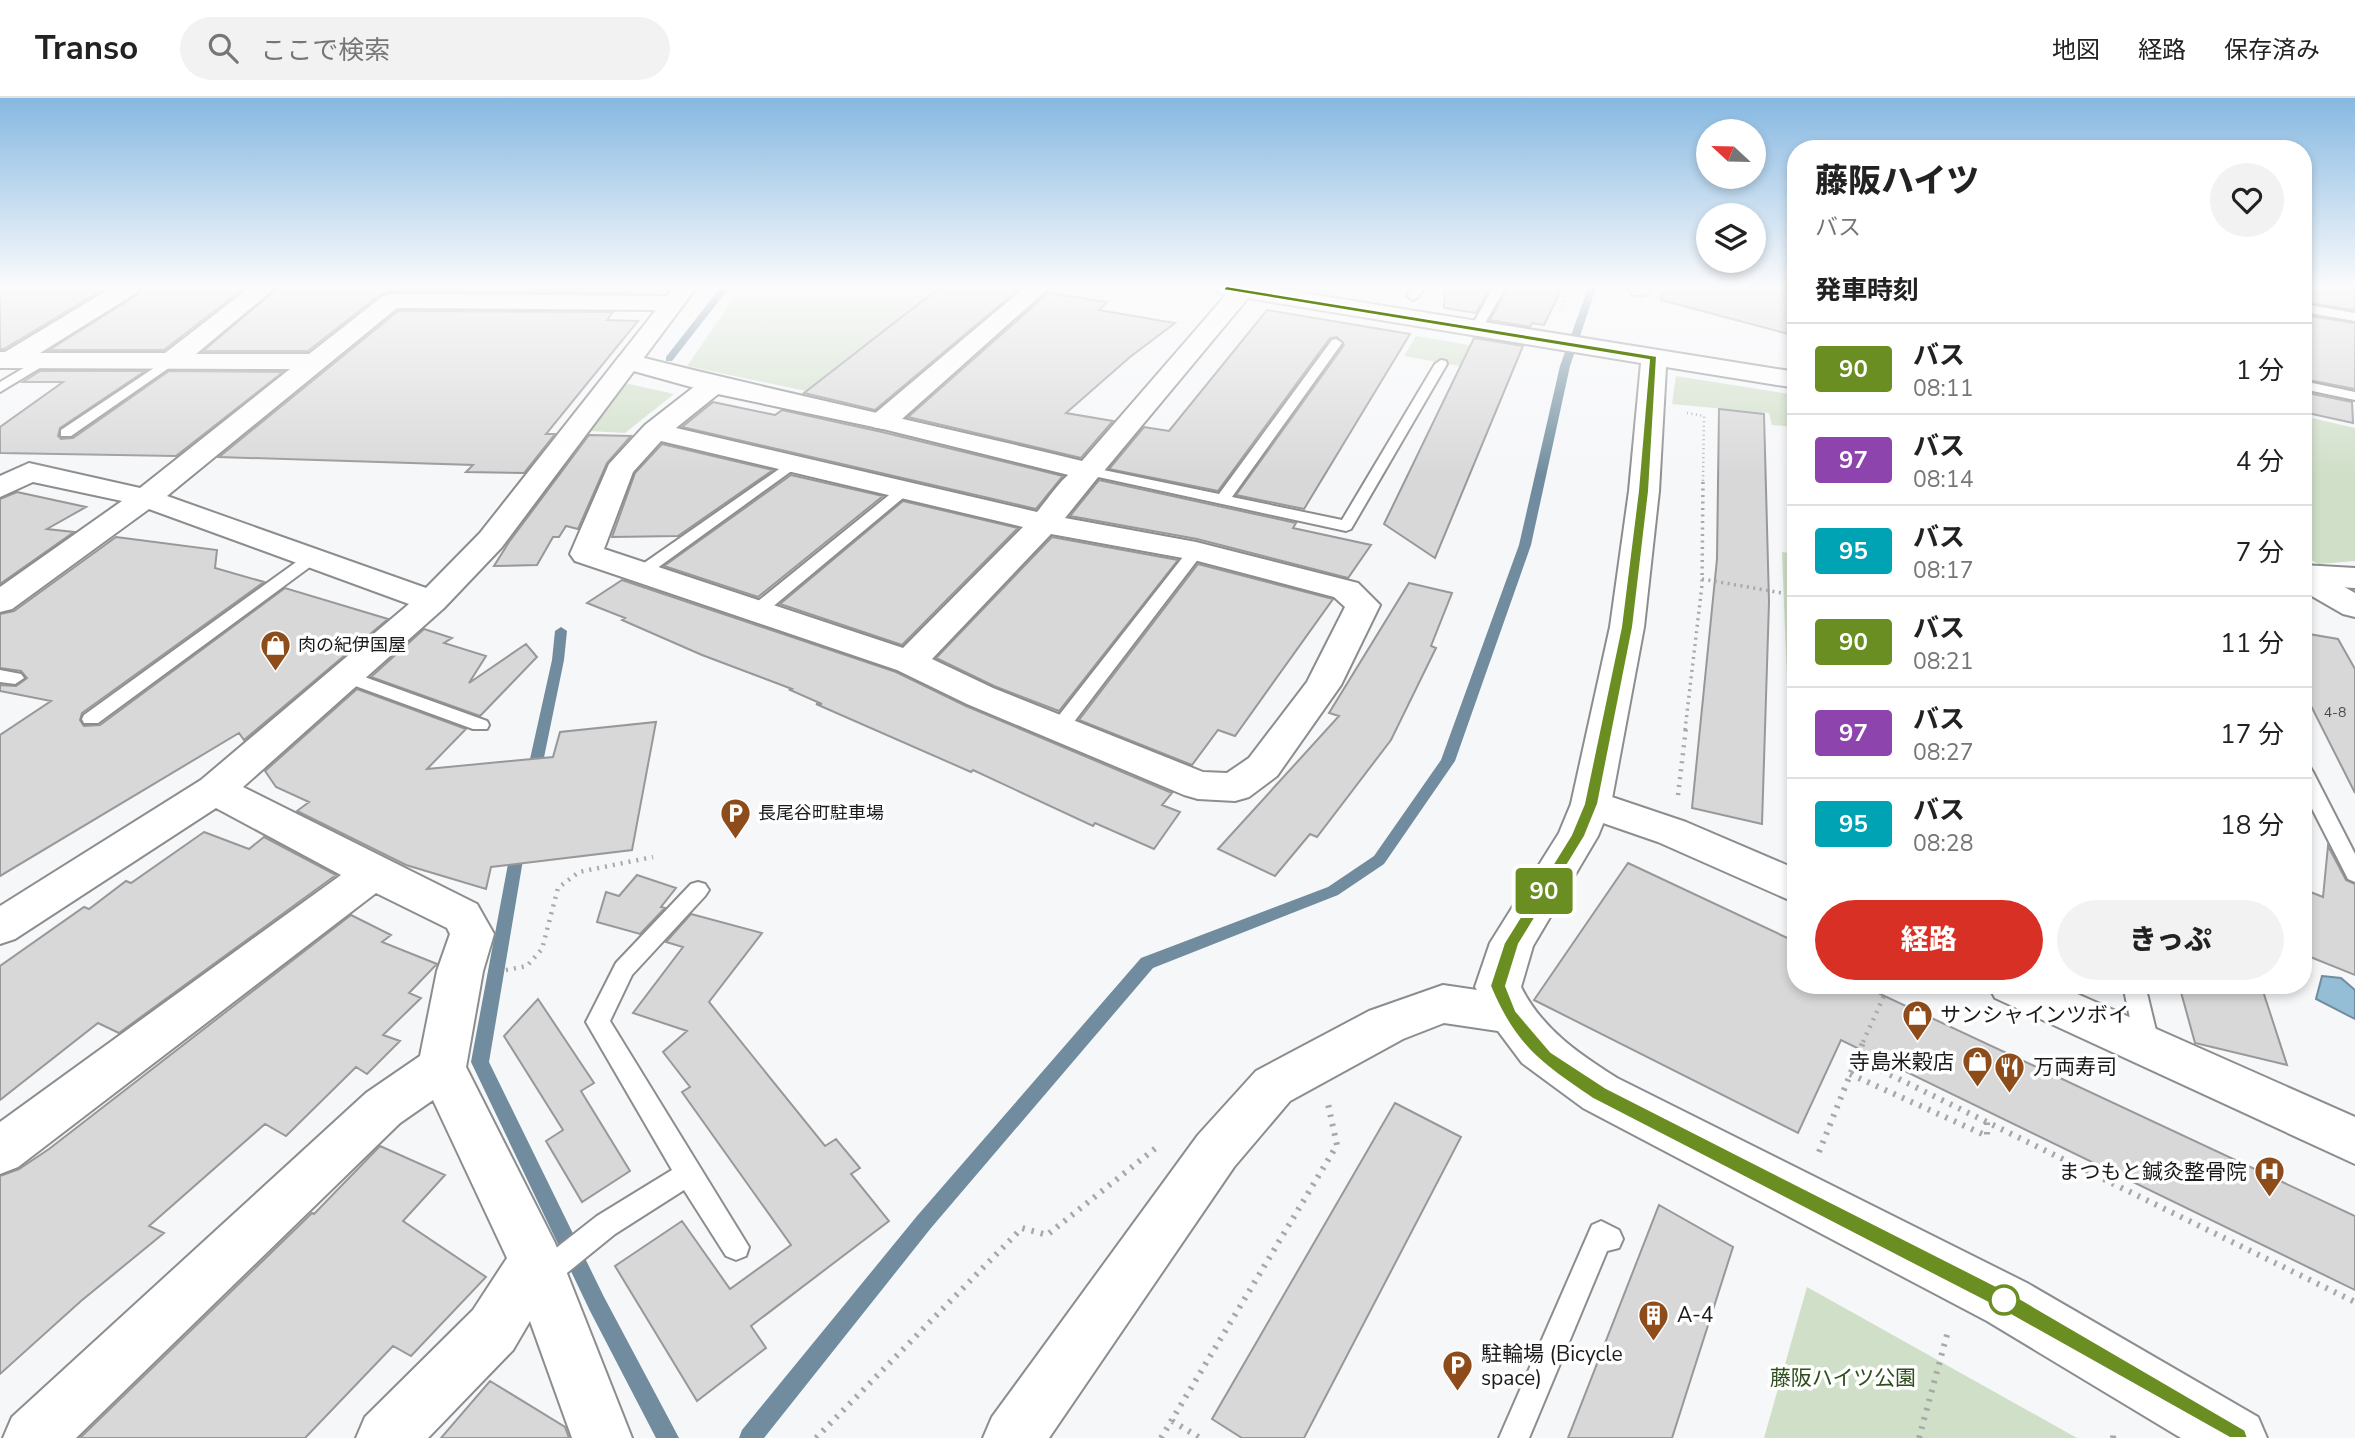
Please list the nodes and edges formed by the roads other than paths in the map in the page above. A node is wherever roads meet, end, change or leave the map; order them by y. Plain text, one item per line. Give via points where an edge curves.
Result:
1 (21, 351) edge
2 (184, 351) edge
3 (332, 351) edge
4 (637, 351) edge
5 (965, 351) edge
6 (1188, 351) edge
7 (1331, 351) edge
8 (1608, 351) edge
9 (1654, 358) junction
10 (5, 360) edge
11 (44, 360) junction
12 (172, 360) junction
13 (318, 362) junction
14 (628, 362) junction
15 (1441, 364) dead end
16 (1787, 379) edge
17 (713, 385) junction
18 (2312, 387) edge
19 (0, 388) edge
20 (2355, 396) edge
21 (883, 421) junction
22 (655, 431) junction
23 (66, 433) dead end
24 (792, 464) junction
25 (1089, 471) junction
26 (0, 488) edge
27 (904, 490) junction
28 (146, 498) junction
29 (1222, 500) junction
30 (1044, 523) junction
31 (1196, 551) junction
32 (312, 558) junction
33 (643, 571) junction
34 (2312, 576) edge
35 (2355, 578) edge
36 (2312, 581) edge
37 (432, 601) junction
38 (0, 602) edge
39 (2355, 607) edge
40 (758, 610) junction
41 (909, 662) junction
42 (345, 676) junction
43 (91, 719) dead end
44 (480, 725) dead end
45 (1060, 727) junction
46 (215, 790) junction
47 (2312, 790) edge
48 (1591, 804) junction
49 (373, 873) junction
50 (2355, 874) edge
51 (1787, 883) edge
52 (698, 890) dead end
53 (0, 927) edge
54 (2031, 994) edge
55 (2136, 994) edge
56 (1510, 1014) junction
57 (2148, 1047) junction
58 (442, 1066) junction
59 (2355, 1141) edge
60 (0, 1151) edge
61 (688, 1174) junction
62 (1610, 1239) dead end
63 (736, 1247) dead end
64 (544, 1271) junction
65 (33, 1438) edge
66 (386, 1438) edge
67 (602, 1438) edge
68 (1013, 1438) edge
69 (1514, 1438) edge
70 (2237, 1438) edge

1 - 10 street
2 - 12 street
3 - 13 street
4 - 14 street
5 - 21 street
6 - 25 street
7 - 29 lane
8 - 9 street
9 - 16 street
9 - 48 street via 1627,627
10 - 11 street
11 - 12 street
11 - 19 lane
12 - 13 street
12 - 23 lane
13 - 28 street
14 - 17 street
14 - 37 street via 491,540
15 - 29 lane via 1346,526
17 - 21 street
17 - 22 street
18 - 20 lane
21 - 25 street
22 - 24 street
22 - 33 street via 619,470 586,554
24 - 27 street
24 - 33 lane
25 - 29 lane
25 - 30 street
26 - 28 street via 29,472
27 - 30 street
27 - 40 lane
28 - 32 street
28 - 38 street
30 - 31 street
30 - 41 street
31 - 45 lane
31 - 45 street via 1346,590 1363,605 1323,685 1263,767 1235,787 1198,785
32 - 37 street
32 - 43 lane
33 - 40 street
34 - 35 street
36 - 39 street
37 - 42 street
40 - 41 street
41 - 45 street
42 - 44 lane
42 - 46 street
46 - 49 street
46 - 53 street
47 - 50 lane
48 - 51 street via 1672,832
48 - 56 street via 1578,836 1512,943 1498,986
49 - 58 street via 462,916 472,934 460,971
49 - 60 street
52 - 61 lane via 624,969 598,1022
54 - 57 street
55 - 57 lane
56 - 68 street via 1443,1004 1386,1025 1273,1086 1216,1151
56 - 70 street via 1545,1057 1600,1093 2007,1302
57 - 59 street
58 - 64 street
58 - 65 street via 383,1108
61 - 63 lane
61 - 64 lane via 606,1225
62 - 69 lane via 1601,1234
64 - 66 street via 493,1330
64 - 67 street

